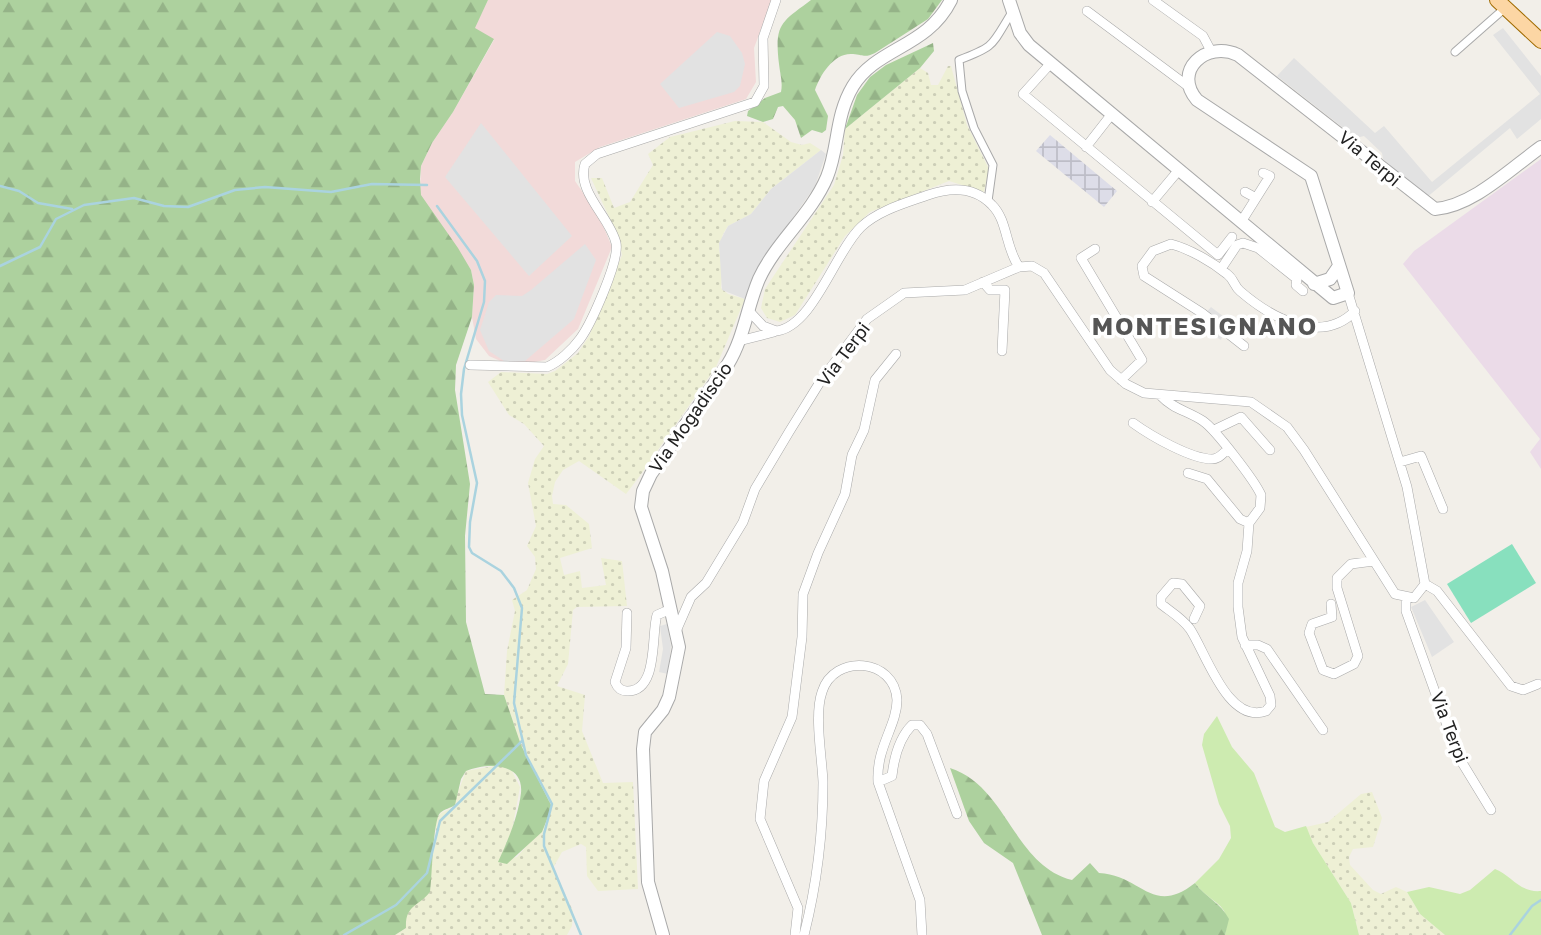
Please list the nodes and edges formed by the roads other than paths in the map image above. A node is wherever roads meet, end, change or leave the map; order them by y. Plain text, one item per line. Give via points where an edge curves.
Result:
1 (776, 0) edge
2 (951, 0) edge
3 (1153, 0) edge
4 (1501, 4) edge
5 (1011, 6) edge
6 (1087, 11) dead end
7 (1541, 41) edge
8 (1211, 51) junction
9 (1455, 52) dead end
10 (1051, 63) junction
11 (1189, 87) junction
12 (1111, 115) junction
13 (1541, 146) edge
14 (1086, 147) junction
15 (1178, 171) junction
16 (1263, 173) dead end
17 (1245, 192) dead end
18 (1256, 198) junction
19 (988, 201) junction
20 (1152, 202) junction
21 (1241, 222) junction
22 (1232, 237) dead end
23 (1095, 249) dead end
24 (1019, 267) junction
25 (1339, 267) junction
26 (1220, 269) junction
27 (984, 282) junction
28 (1236, 286) junction
29 (1309, 288) junction
30 (1348, 293) junction
31 (1228, 296) dead end
32 (749, 311) junction
33 (1355, 312) junction
34 (776, 331) junction
35 (739, 341) junction
36 (1244, 346) dead end
37 (1002, 351) dead end
38 (896, 354) dead end
39 (470, 365) dead end
40 (1121, 380) junction
41 (1161, 396) junction
42 (1133, 423) dead end
43 (1214, 430) junction
44 (1227, 450) junction
45 (1270, 450) dead end
46 (1400, 462) junction
47 (1188, 473) dead end
48 (1443, 509) dead end
49 (1249, 523) junction
50 (1374, 561) junction
51 (1425, 584) junction
52 (1406, 599) junction
53 (1331, 604) dead end
54 (671, 609) junction
55 (626, 613) dead end
56 (1194, 619) dead end
57 (677, 629) junction
58 (1245, 645) junction
59 (1538, 684) dead end
60 (1323, 730) dead end
61 (878, 782) junction
62 (1492, 810) dead end
63 (957, 814) dead end
64 (663, 935) edge
65 (795, 935) edge
66 (804, 935) edge
67 (922, 935) edge

1 - 39 street via 763,38 764,86 755,102 597,153 585,164 584,182 613,234 617,253 579,341 547,367
2 - 32 street, Via Mogadiscio via 926,33 890,54 855,83 839,117 833,159 819,194 764,271
3 - 8 street via 1203,36
4 - 7 main road
4 - 9 street
5 - 10 street via 1020,33
5 - 19 street via 992,45 959,60 962,91 993,166
6 - 11 street
8 - 11 street via 1193,66
8 - 13 street, Via Terpi via 1238,55 1435,209 1451,208
10 - 12 street
10 - 14 street via 1023,94
11 - 25 street via 1197,100 1311,176
12 - 14 street
12 - 15 street
14 - 20 street
15 - 20 street
15 - 21 street
16 - 18 street via 1270,177
17 - 18 street
18 - 21 street
19 - 24 street via 1001,217 1009,253
19 - 34 street via 952,188 868,220 846,244 802,316 793,326
20 - 22 street via 1218,255
21 - 29 street
23 - 40 street via 1081,258 1142,360
24 - 27 street, Via Terpi
24 - 40 street via 1032,266 1044,274
25 - 29 street via 1330,279
25 - 30 street
26 - 28 street
26 - 29 street via 1243,243 1269,256 1297,279 1296,285
26 - 36 street via 1171,244 1150,253 1142,268 1145,278
27 - 37 street via 990,290 1006,290
27 - 57 street, Via Terpi via 965,290 904,293 867,320 820,383 755,489 749,512 715,571 691,597
28 - 31 street
28 - 33 street via 1281,318 1306,327 1329,327
29 - 30 street via 1333,298
30 - 33 street
32 - 34 street via 763,326
32 - 35 street, Via Mogadiscio
33 - 46 street
34 - 35 street
35 - 54 street, Via Mogadiscio via 643,491 641,508
38 - 65 street via 875,380 845,494 803,594 792,717 764,781 760,819 798,908
40 - 41 street via 1144,393
41 - 43 street
41 - 50 street via 1237,399 1267,411 1304,450
42 - 44 street via 1167,443 1209,458 1220,457
43 - 44 street
43 - 45 street via 1241,417
44 - 49 street via 1261,495 1260,508
46 - 48 street via 1420,456
46 - 51 street
47 - 49 street via 1207,479 1240,519
49 - 58 street via 1237,591
50 - 52 street via 1395,594
50 - 53 street via 1352,564 1337,578 1358,656 1354,664 1334,674 1323,670 1309,633 1312,624 1332,617
51 - 52 street via 1419,595
51 - 59 street via 1437,591 1511,686 1523,690
52 - 62 street, Via Terpi via 1406,611 1458,756
54 - 55 street via 657,615 654,653 646,676 638,688 624,691 616,686 615,677 626,648
54 - 57 street, Via Mogadiscio
56 - 58 street via 1200,606 1182,584 1173,583 1161,604 1189,627 1230,700 1246,712 1262,713 1271,705 1270,696
57 - 64 street, Via Mogadiscio via 679,647 669,698 645,733 643,749 648,881
58 - 60 street via 1267,649
61 - 63 street via 892,776 906,732 912,725 920,725
61 - 66 street via 880,751 897,701 891,681 879,670 857,664 841,669 822,692 821,854
61 - 67 street via 916,888

